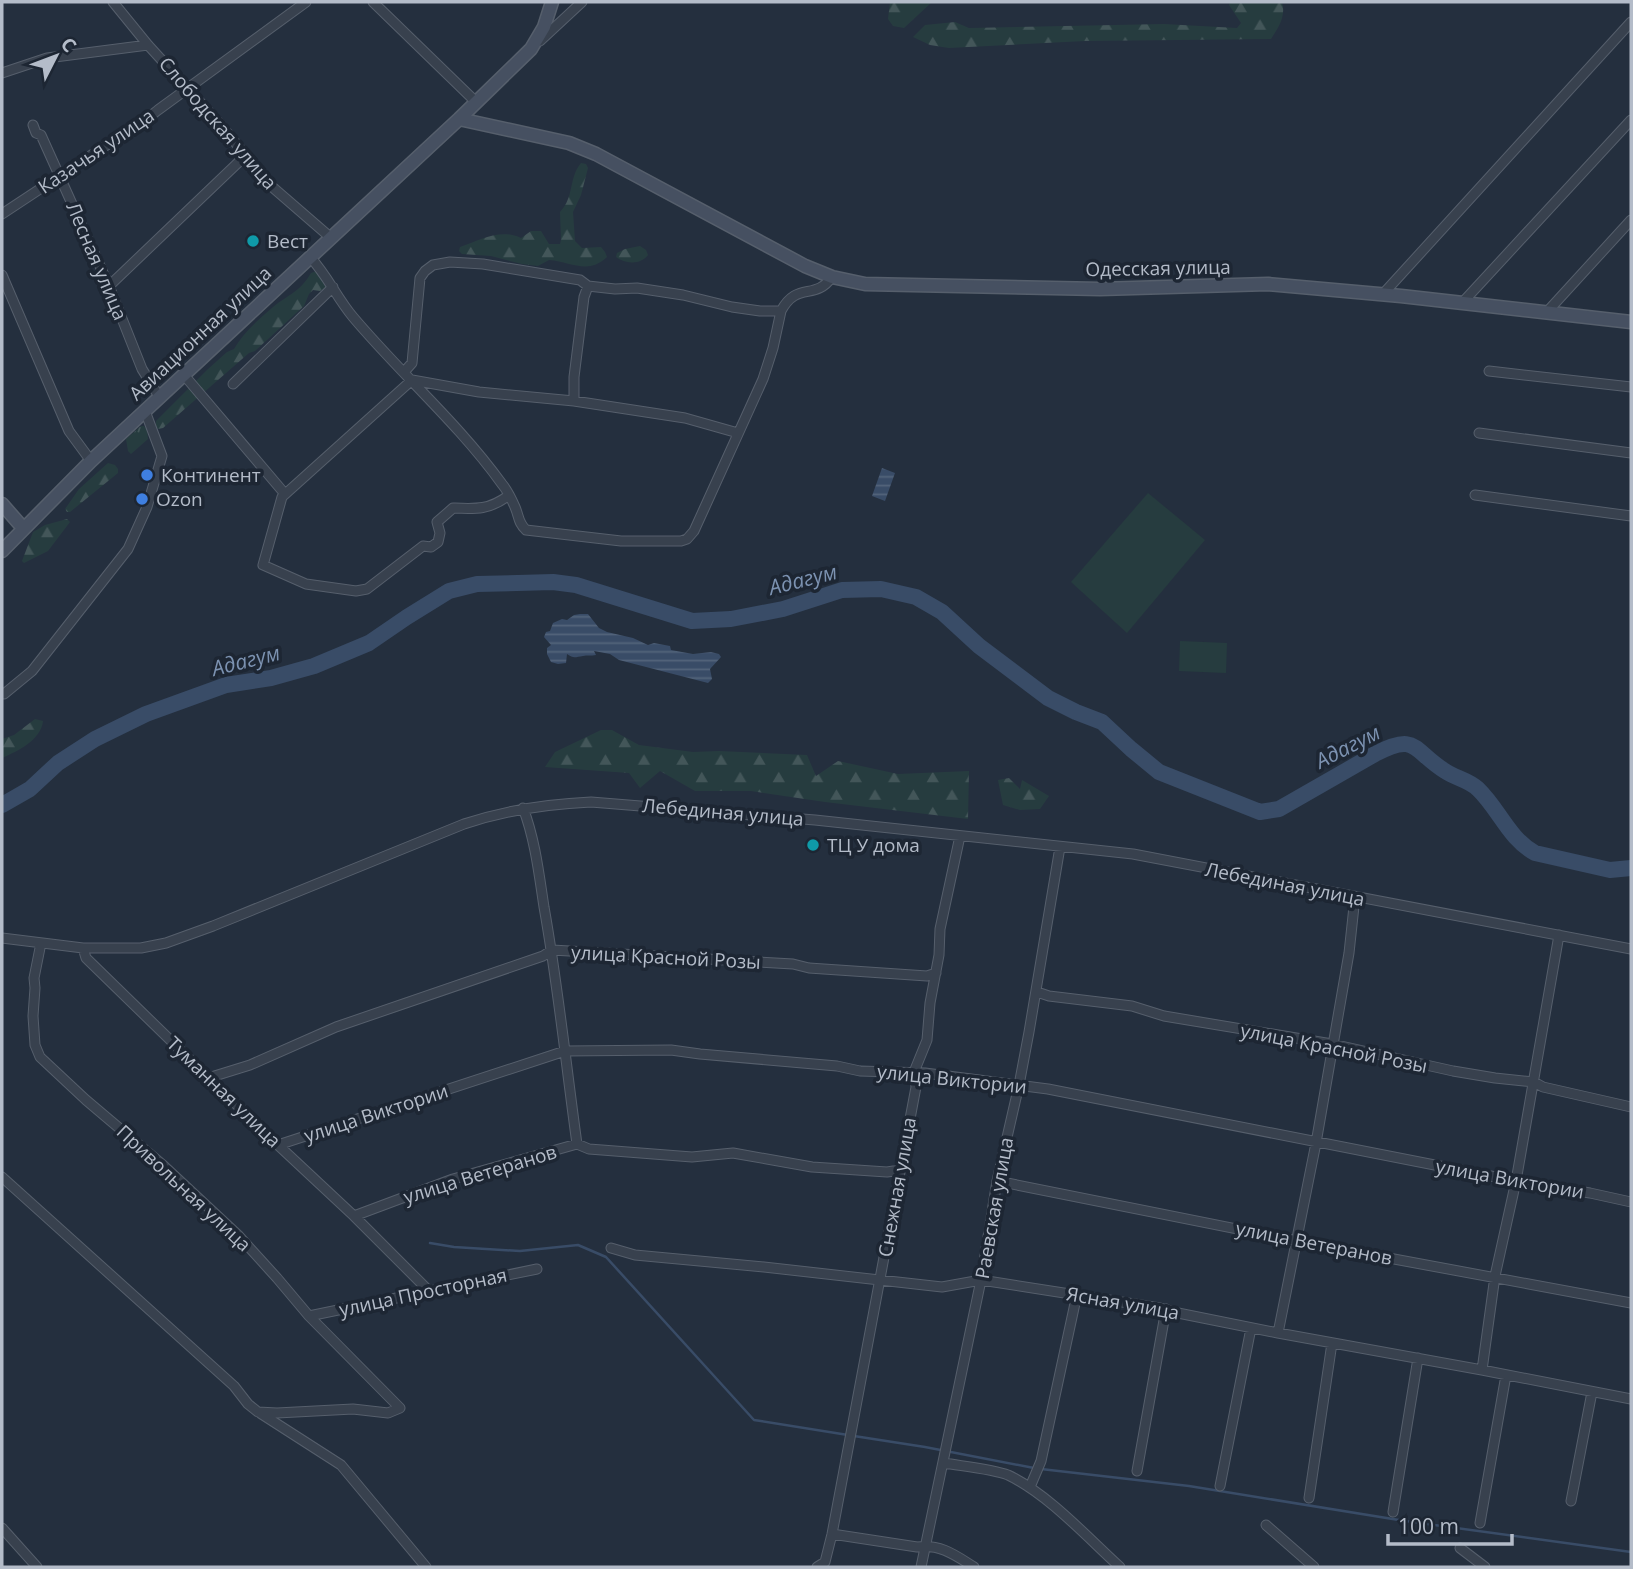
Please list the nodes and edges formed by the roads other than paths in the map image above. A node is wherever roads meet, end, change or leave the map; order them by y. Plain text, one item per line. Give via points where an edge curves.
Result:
1 (113, 2) edge
2 (306, 2) edge
3 (373, 2) edge
4 (552, 2) edge
5 (582, 2) edge
6 (1631, 22) edge
7 (148, 45) junction
8 (531, 49) junction
9 (2, 73) edge
10 (189, 89) junction
11 (477, 102) junction
12 (459, 119) junction
13 (1631, 120) edge
14 (33, 125) dead end
15 (245, 156) junction
16 (60, 176) junction
17 (2, 214) edge
18 (1631, 220) edge
19 (330, 237) junction
20 (310, 257) junction
21 (2, 275) edge
22 (832, 277) junction
23 (109, 286) junction
24 (588, 286) junction
25 (333, 287) junction
26 (1383, 294) junction
27 (1462, 303) junction
28 (781, 311) junction
29 (1546, 313) junction
30 (1631, 322) edge
31 (1489, 371) dead end
32 (404, 372) junction
33 (184, 375) junction
34 (412, 380) junction
35 (233, 384) dead end
36 (1631, 387) edge
37 (160, 398) junction
38 (574, 401) junction
39 (145, 411) junction
40 (738, 433) junction
41 (1479, 433) dead end
42 (1631, 453) edge
43 (90, 461) junction
44 (285, 494) junction
45 (1475, 495) dead end
46 (508, 496) junction
47 (4, 510) edge
48 (1631, 516) edge
49 (23, 528) junction
50 (2, 551) edge
51 (4, 694) dead end
52 (523, 808) junction
53 (960, 836) junction
54 (1060, 848) junction
55 (1354, 897) junction
56 (1559, 935) junction
57 (2, 938) edge
58 (39, 944) junction
59 (83, 948) junction
60 (1631, 949) edge
61 (552, 950) junction
62 (936, 974) junction
63 (1037, 992) junction
64 (1332, 1044) junction
65 (565, 1051) junction
66 (914, 1072) junction
67 (208, 1077) junction
68 (1534, 1082) junction
69 (1019, 1085) junction
70 (1631, 1107) edge
71 (1316, 1143) junction
72 (576, 1144) junction
73 (278, 1145) junction
74 (900, 1170) junction
75 (2, 1177) edge
76 (997, 1181) junction
77 (1516, 1181) junction
78 (1631, 1202) edge
79 (354, 1216) junction
80 (1297, 1241) junction
81 (611, 1248) dead end
82 (537, 1269) dead end
83 (1496, 1276) junction
84 (880, 1279) junction
85 (981, 1280) junction
86 (430, 1292) junction
87 (1077, 1294) junction
88 (1631, 1303) edge
89 (1166, 1310) junction
90 (309, 1316) junction
91 (1251, 1328) junction
92 (1278, 1333) junction
93 (1332, 1343) junction
94 (1418, 1358) junction
95 (1482, 1370) junction
96 (1506, 1375) junction
97 (1592, 1392) junction
98 (1631, 1399) edge
99 (258, 1412) junction
100 (945, 1455) junction
101 (1137, 1471) dead end
102 (1220, 1486) dead end
103 (1030, 1487) junction
104 (1309, 1498) dead end
105 (1571, 1501) dead end
106 (1393, 1512) dead end
107 (1480, 1523) dead end
108 (1266, 1525) dead end
109 (2, 1528) edge
110 (832, 1534) junction
111 (926, 1546) junction
112 (1460, 1548) dead end
113 (37, 1567) edge
114 (426, 1567) edge
115 (817, 1567) edge
116 (921, 1567) edge
117 (974, 1567) edge
118 (1121, 1567) edge
119 (1314, 1567) edge
120 (1485, 1567) edge

1 - 7 street, Слободская улица
2 - 10 street, Казачья улица
3 - 11 street
4 - 8 main road
5 - 8 street, Авиационная улица
6 - 26 street
7 - 9 street via 47,58
7 - 10 street, Слободская улица
8 - 11 main road, Авиационная улица
10 - 15 street, Слободская улица
10 - 16 street, Казачья улица
11 - 12 main road, Авиационная улица
12 - 19 main road, Авиационная улица
12 - 22 main road, Одесская улица via 569,143 596,154
13 - 27 street
14 - 16 street, Лесная улица
15 - 19 street, Слободская улица via 270,185
15 - 23 street
16 - 17 street, Казачья улица
16 - 23 street, Лесная улица
18 - 29 street
19 - 20 main road, Авиационная улица
20 - 25 street
20 - 33 main road, Авиационная улица
21 - 43 street via 69,431
22 - 26 main road, Одесская улица via 865,284 994,288 1268,284
22 - 28 street via 827,285 788,299
23 - 37 street, Лесная улица via 142,369
24 - 28 street via 637,288 732,307
24 - 32 street via 483,264 433,265 420,278 412,363
24 - 38 street
25 - 32 street via 352,316
25 - 35 street
26 - 27 main road, Одесская улица
27 - 29 main road, Одесская улица
28 - 40 street via 763,379
29 - 30 main road, Одесская улица
31 - 36 street
32 - 34 street
33 - 37 main road, Авиационная улица
33 - 44 street
34 - 38 street
34 - 44 street
34 - 46 street
37 - 39 main road, Авиационная улица
38 - 40 street via 685,418
39 - 43 main road, Авиационная улица
39 - 51 street via 162,456 128,549 32,671
40 - 46 street via 694,531 681,541 621,541 527,530
41 - 42 street
43 - 49 main road, Авиационная улица
44 - 46 street via 263,565 306,584 356,591 367,589 423,546 438,542 437,522 453,508 481,509
45 - 48 street
47 - 49 main road
49 - 50 main road, Авиационная улица
52 - 53 street, Лебединая улица via 622,803
52 - 59 street, Лебединая улица via 464,824 166,943
52 - 61 street
53 - 54 street, Лебединая улица
53 - 62 street, Снежная улица via 940,929
54 - 55 street, Лебединая улица via 1133,855
54 - 63 street, Раевская улица
55 - 56 street, Лебединая улица
55 - 64 street
56 - 60 street, Лебединая улица
56 - 68 street
57 - 58 street, Лебединая улица
58 - 59 street, Лебединая улица
58 - 90 street, Привольная улица via 33,1016 40,1057 238,1235
59 - 67 street, Туманная улица via 86,958
61 - 62 street, улица Красной Розы
61 - 65 street
61 - 67 street, улица Красной Розы
62 - 66 street, Снежная улица via 927,1040
63 - 64 street, улица Красной Розы
63 - 69 street, Раевская улица
64 - 68 street, улица Красной Розы via 1453,1071
64 - 71 street
65 - 66 street, улица Виктории via 671,1050 860,1071
65 - 72 street
65 - 73 street, улица Виктории
66 - 69 street, улица Виктории
66 - 74 street, Снежная улица via 916,1087
67 - 73 street, Туманная улица
68 - 70 street, улица Красной Розы
68 - 77 street
69 - 71 street, улица Виктории
69 - 76 street, Раевская улица
71 - 77 street, улица Виктории
71 - 80 street
72 - 74 street, улица Ветеранов via 589,1149 692,1157 733,1153 812,1167
72 - 79 street, улица Ветеранов via 453,1180
73 - 79 street, Туманная улица
74 - 84 street, Снежная улица
75 - 99 street
76 - 80 street, улица Ветеранов
76 - 85 street, Раевская улица
77 - 78 street, улица Виктории
77 - 83 street
79 - 86 street, Туманная улица
80 - 83 street, улица Ветеранов
80 - 92 street
81 - 84 street, Ясная улица via 635,1255
82 - 86 street, улица Просторная
83 - 88 street, улица Ветеранов
83 - 95 street
84 - 85 street, Ясная улица via 943,1287
84 - 110 street, Снежная улица
85 - 87 street, Ясная улица
85 - 100 street, Раевская улица
86 - 90 street, улица Просторная
87 - 89 street, Ясная улица
87 - 103 street via 1041,1461
89 - 91 street, Ясная улица
89 - 101 street
90 - 99 street, Привольная улица via 400,1408 388,1413 353,1409
91 - 92 street, Ясная улица
91 - 102 street
92 - 93 street, Ясная улица
93 - 94 street, Ясная улица
93 - 104 street
94 - 95 street, Ясная улица
94 - 106 street
95 - 96 street, Ясная улица
96 - 97 street, Ясная улица
96 - 107 street
97 - 98 street, Ясная улица
97 - 105 street
99 - 114 street via 341,1465
100 - 103 street
100 - 111 street, Раевская улица
103 - 118 street
108 - 119 street
109 - 113 street
110 - 111 street
110 - 115 street, Снежная улица via 825,1562
111 - 116 street, Раевская улица
111 - 117 street via 950,1551
112 - 120 street

